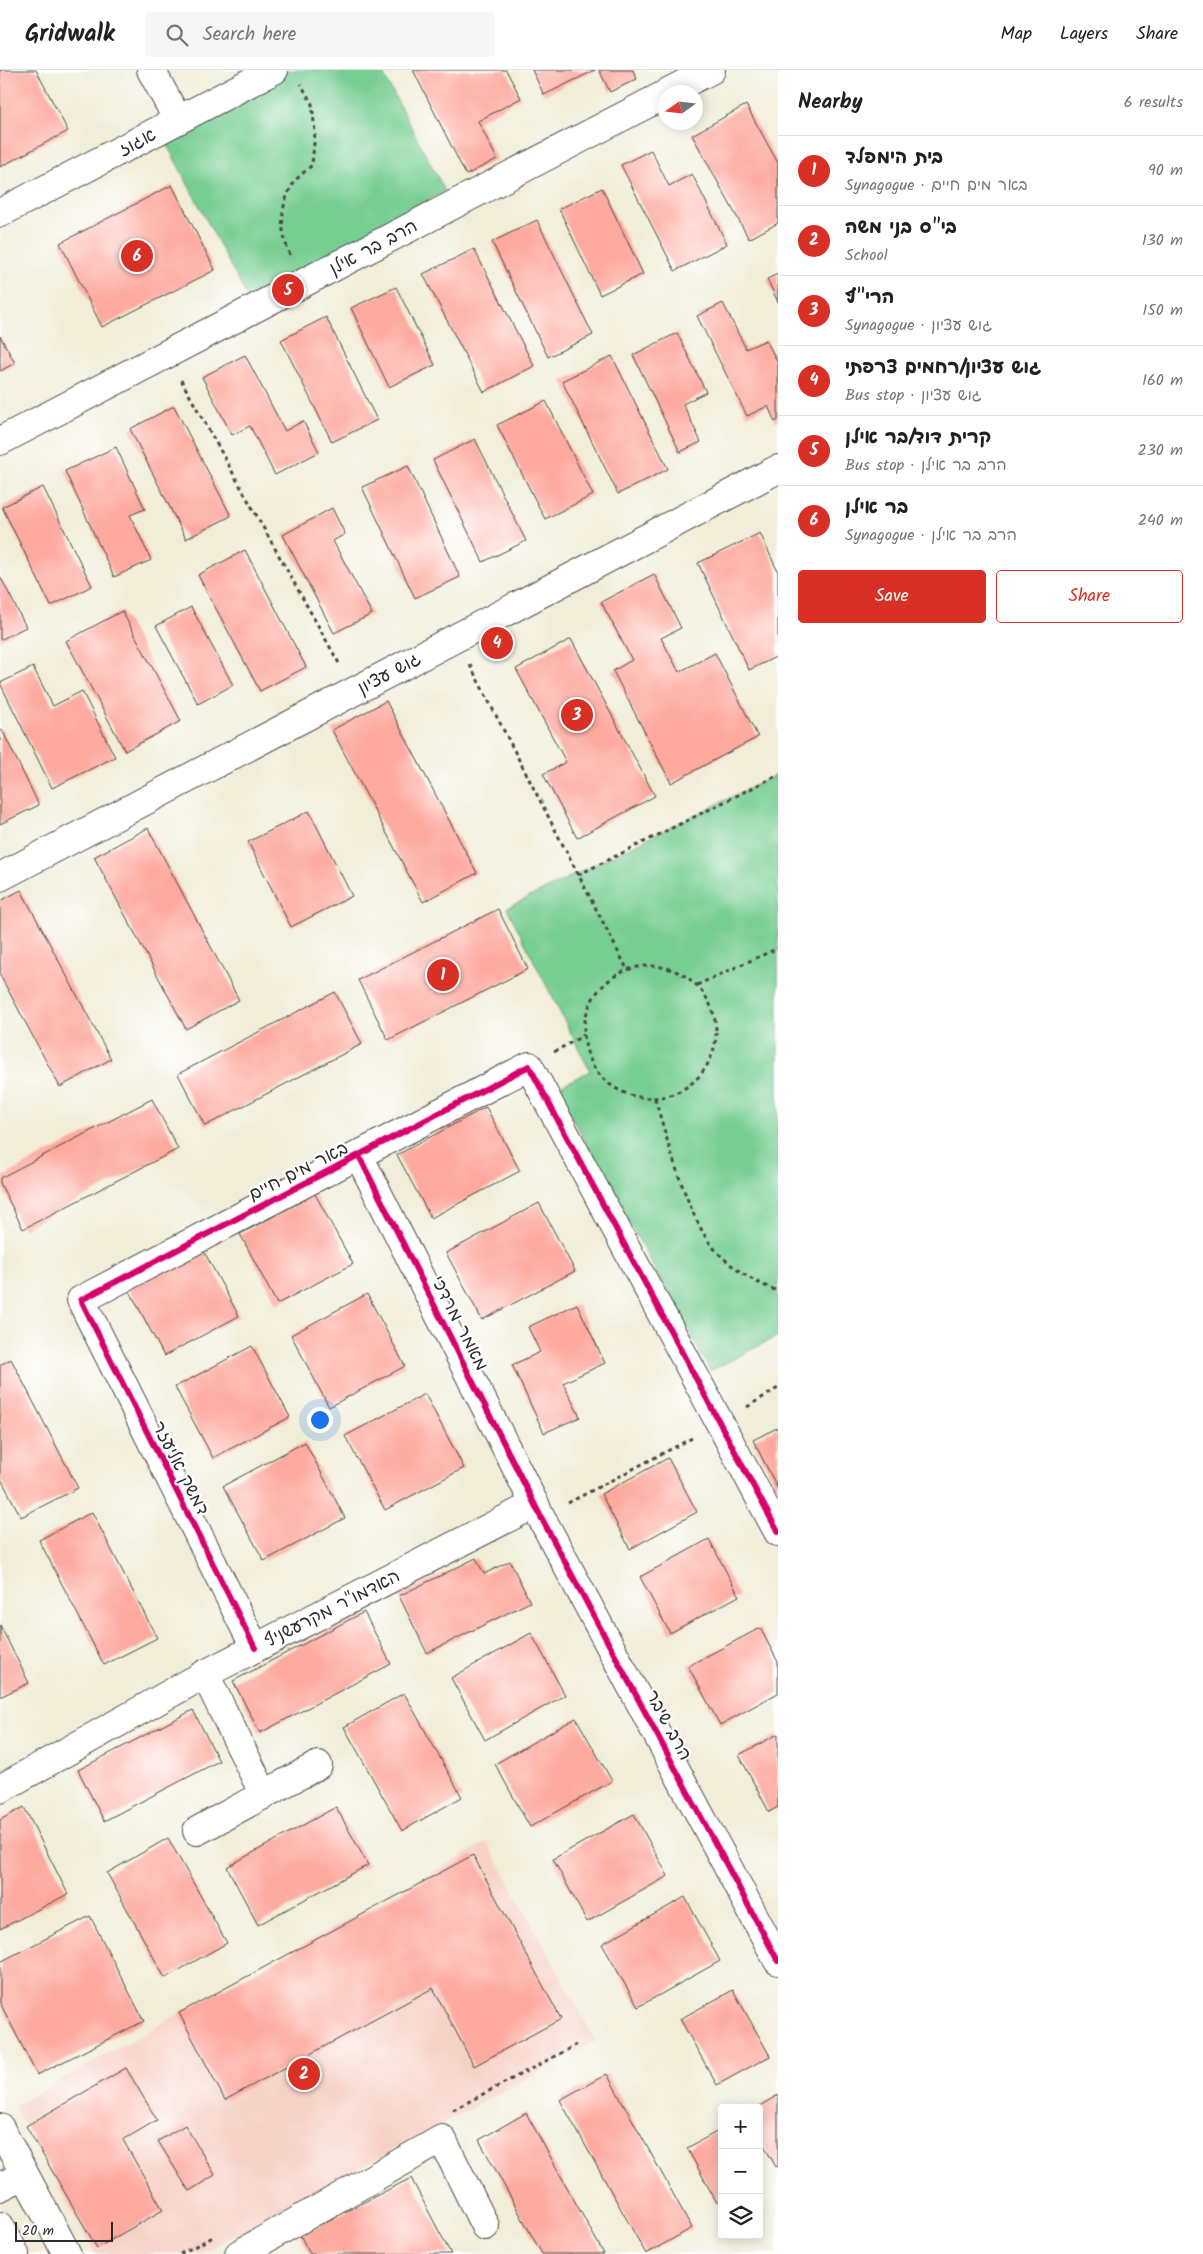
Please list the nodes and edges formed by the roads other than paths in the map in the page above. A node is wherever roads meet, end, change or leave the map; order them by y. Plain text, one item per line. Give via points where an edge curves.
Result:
1 (150, 70) edge
2 (711, 70) edge
3 (286, 74) edge
4 (682, 85) edge
5 (658, 98) edge
6 (178, 120) junction
7 (0, 213) edge
8 (0, 441) edge
9 (778, 469) edge
10 (0, 877) edge
11 (359, 1156) junction
12 (81, 1300) joint
13 (538, 1510) junction
14 (778, 1532) edge
15 (255, 1648) junction
16 (206, 1674) junction
17 (318, 1765) dead end
18 (0, 1789) edge
19 (264, 1795) junction
20 (197, 1831) dead end
21 (778, 1961) edge
22 (0, 2128) edge
23 (24, 2175) junction
24 (0, 2187) edge
25 (0, 2226) edge
26 (485, 2226) dead end
27 (15, 2254) edge
28 (67, 2254) edge
29 (239, 2254) edge

1 - 6 street
2 - 4 street, הרב בר אילן
3 - 6 street, אגוז
5 - 8 street, הרב בר אילן
6 - 7 street, אגוז
9 - 10 street, גוש עציון
11 - 12 street, באר מים חיים
11 - 13 street, מאמר מרדכי
11 - 14 street, באר מים חיים via 528,1066
12 - 15 street, דמשק אליעזר
13 - 15 street, האדמו"ר מקרעשניף
13 - 21 street, הרב שיבר
15 - 16 street, האדמו"ר מקרעשניף
16 - 18 street, האדמו"ר מקרעשניף
16 - 19 street
17 - 19 street
19 - 20 street
22 - 23 street
23 - 24 street
23 - 28 street
25 - 27 street
26 - 29 street via 442,2139

